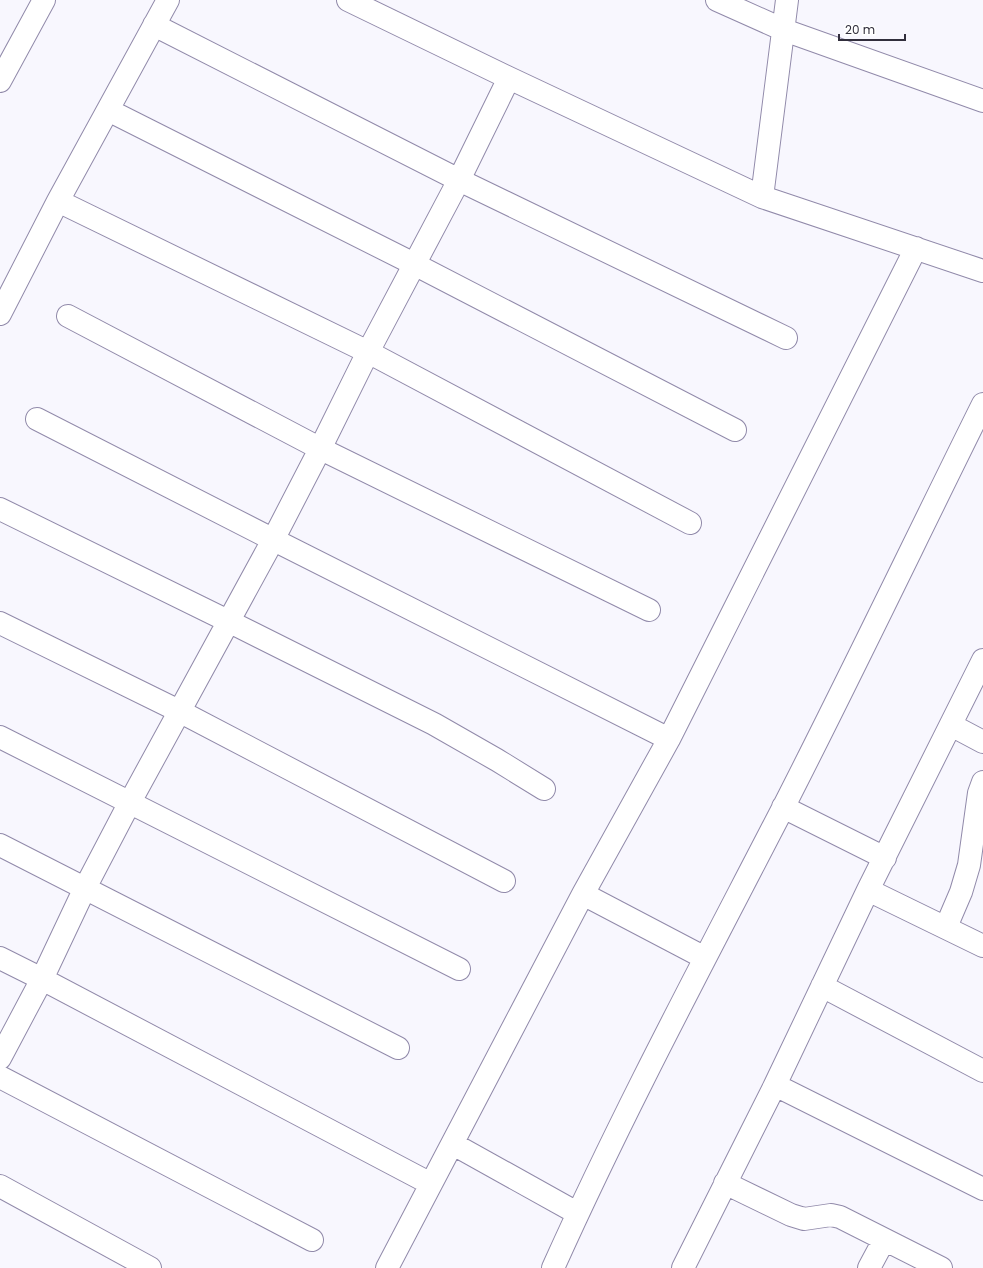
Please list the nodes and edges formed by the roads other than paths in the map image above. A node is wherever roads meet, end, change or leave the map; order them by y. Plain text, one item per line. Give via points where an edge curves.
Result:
1 (44, 0) edge
2 (168, 0) edge
3 (348, 0) edge
4 (717, 0) edge
5 (787, 0) edge
6 (154, 25) junction
7 (784, 30) junction
8 (509, 78) junction
9 (0, 81) edge
10 (983, 102) edge
11 (108, 110) junction
12 (459, 180) junction
13 (762, 197) junction
14 (58, 202) junction
15 (916, 248) junction
16 (414, 264) junction
17 (983, 271) edge
18 (0, 314) edge
19 (68, 316) dead end
20 (786, 338) dead end
21 (368, 352) junction
22 (983, 404) edge
23 (37, 418) dead end
24 (735, 430) dead end
25 (320, 449) junction
26 (0, 509) edge
27 (690, 524) dead end
28 (273, 540) junction
29 (649, 610) dead end
30 (228, 620) junction
31 (0, 623) edge
32 (983, 660) edge
33 (179, 711) junction
34 (951, 725) junction
35 (0, 737) edge
36 (669, 739) junction
37 (983, 742) edge
38 (983, 782) edge
39 (544, 790) dead end
40 (130, 802) junction
41 (783, 807) junction
42 (0, 845) edge
43 (885, 858) junction
44 (504, 881) dead end
45 (86, 888) junction
46 (868, 890) junction
47 (583, 894) junction
48 (946, 927) junction
49 (983, 946) edge
50 (0, 958) edge
51 (705, 958) junction
52 (460, 969) dead end
53 (42, 979) junction
54 (822, 986) junction
55 (398, 1048) dead end
56 (0, 1058) edge
57 (983, 1071) edge
58 (0, 1077) edge
59 (774, 1085) junction
60 (453, 1144) junction
61 (725, 1183) junction
62 (431, 1184) junction
63 (0, 1186) edge
64 (983, 1190) edge
65 (578, 1213) junction
66 (312, 1240) dead end
67 (884, 1240) junction
68 (150, 1268) edge
69 (387, 1268) edge
70 (553, 1268) edge
71 (683, 1268) edge
72 (869, 1268) edge
73 (941, 1268) edge

1 - 9 street
2 - 6 street
3 - 8 street
4 - 7 street
5 - 7 street
6 - 11 street
6 - 12 street
7 - 10 street
7 - 13 street
8 - 12 street
8 - 13 street
11 - 14 street
11 - 16 street
12 - 16 street
12 - 20 street
13 - 15 street
14 - 18 street
14 - 21 street
15 - 17 street
15 - 36 street
16 - 21 street
16 - 24 street
19 - 25 street
21 - 25 street
21 - 27 street
22 - 41 street
23 - 28 street
25 - 28 street
25 - 29 street
26 - 30 street
28 - 30 street
28 - 36 street
30 - 33 street
30 - 39 street via 434,724
31 - 33 street
32 - 34 street
33 - 40 street
33 - 44 street
34 - 37 street
34 - 43 street
35 - 40 street
36 - 47 street
38 - 48 street via 979,793 969,865 962,892
40 - 45 street
40 - 52 street
41 - 43 street
41 - 51 street
42 - 45 street
43 - 46 street
45 - 53 street
45 - 55 street
46 - 48 street
46 - 54 street
47 - 51 street
47 - 60 street
48 - 49 street
50 - 53 street
51 - 65 street
53 - 56 street
53 - 62 street
54 - 57 street
54 - 59 street
58 - 66 street
59 - 61 street
59 - 64 street
60 - 62 street
60 - 65 street
61 - 67 street via 791,1215 804,1219 831,1215 840,1217
61 - 71 street
62 - 69 street
63 - 68 street
65 - 70 street
67 - 72 street
67 - 73 street

